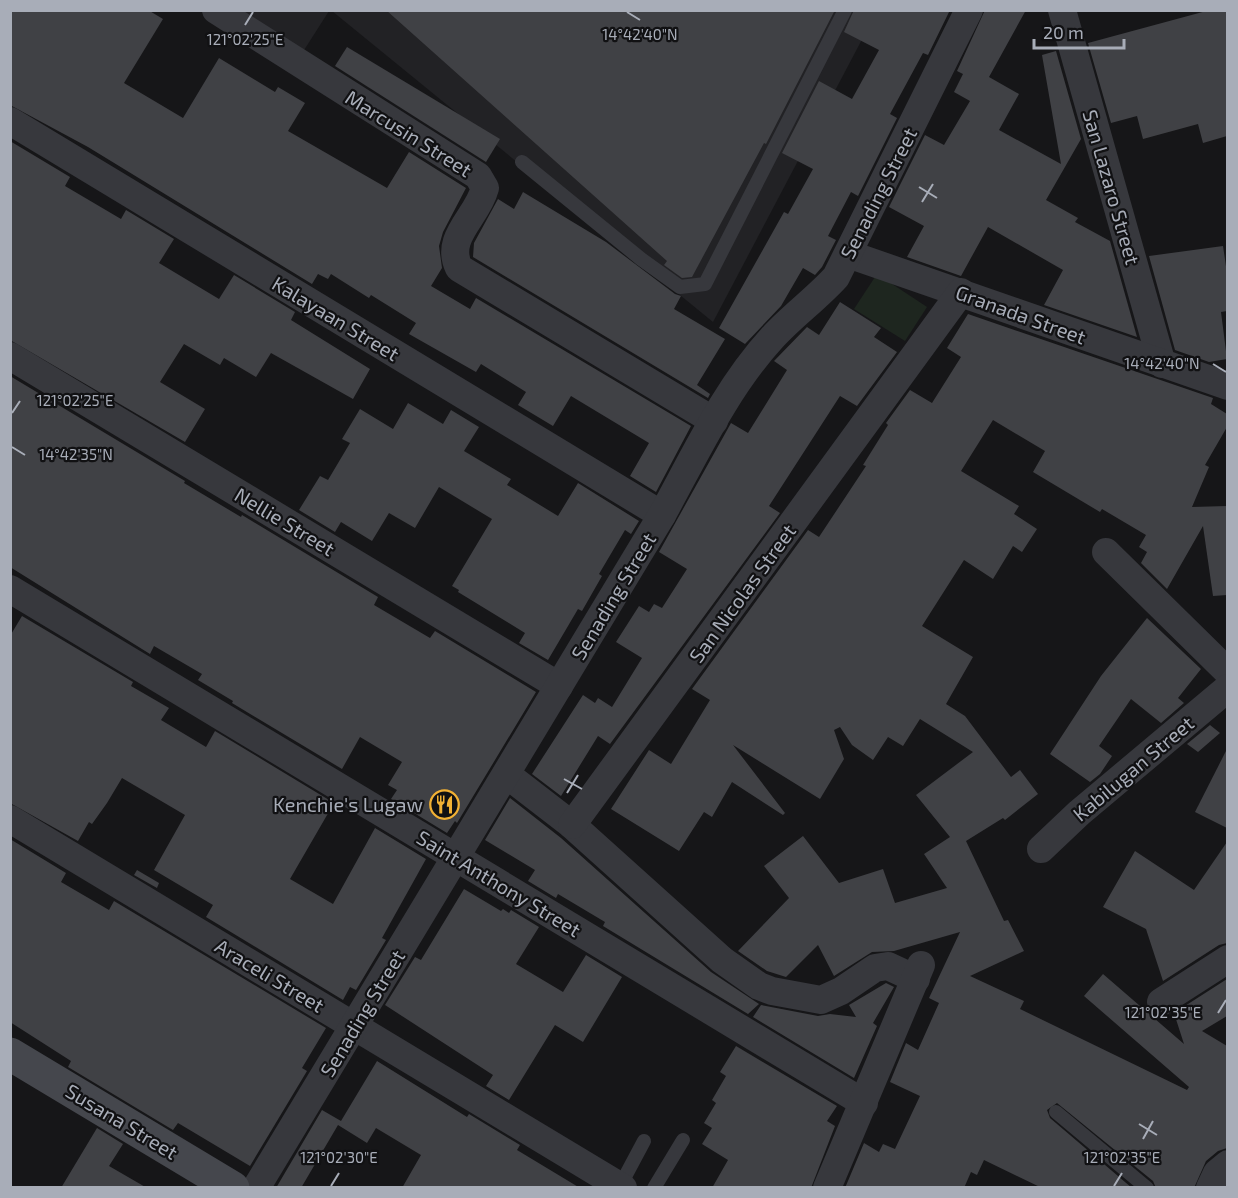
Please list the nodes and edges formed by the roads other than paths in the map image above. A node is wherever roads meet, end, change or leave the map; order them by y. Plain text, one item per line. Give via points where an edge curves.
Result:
1 (216, 10) edge
2 (845, 10) edge
3 (969, 10) edge
4 (1062, 10) edge
5 (10, 121) edge
6 (522, 162) dead end
7 (848, 254) junction
8 (961, 292) junction
9 (10, 356) edge
10 (1162, 364) junction
11 (1227, 386) edge
12 (714, 421) junction
13 (662, 515) junction
14 (1106, 552) dead end
15 (10, 589) edge
16 (1227, 672) edge
17 (559, 686) junction
18 (1227, 688) edge
19 (506, 774) junction
20 (10, 819) edge
21 (572, 825) junction
22 (1041, 849) dead end
23 (456, 858) junction
24 (1227, 959) edge
25 (1161, 1002) dead end
26 (354, 1026) junction
27 (10, 1053) edge
28 (864, 1103) junction
29 (1056, 1112) dead end
30 (683, 1140) dead end
31 (644, 1142) dead end
32 (1227, 1164) edge
33 (622, 1187) edge
34 (233, 1188) edge
35 (256, 1188) edge
36 (654, 1188) edge
37 (827, 1188) edge
38 (1147, 1188) edge
39 (1210, 1188) edge

1 - 12 street, Marcusin Street via 478,176 485,188 455,244 453,256 459,268
2 - 6 lane via 705,285 680,287
3 - 7 street, Senading Street
4 - 10 street, San Lazaro Street
5 - 13 street, Kalayaan Street
7 - 8 street, Granada Street
7 - 12 street, Senading Street via 836,277 819,296 772,337
8 - 10 street, Granada Street
8 - 21 street, San Nicolas Street
9 - 17 street, Nellie Street
10 - 11 street, Granada Street
12 - 13 street, Senading Street
13 - 17 street, Senading Street
14 - 16 street
15 - 23 street, Saint Anthony Street
17 - 19 street, Senading Street
18 - 22 street, Kabilugan Street
19 - 21 street
19 - 23 street, Senading Street
20 - 26 street, Araceli Street
21 - 28 street via 722,960 759,986 821,1000 875,968 888,966 919,972
23 - 26 street, Senading Street
23 - 28 street, Saint Anthony Street
24 - 25 street
26 - 33 street, Araceli Street
26 - 35 street, Senading Street
27 - 34 street, Susana Street
28 - 37 street
29 - 38 lane
30 - 36 lane
31 - 33 lane
32 - 39 street via 1216,1173

